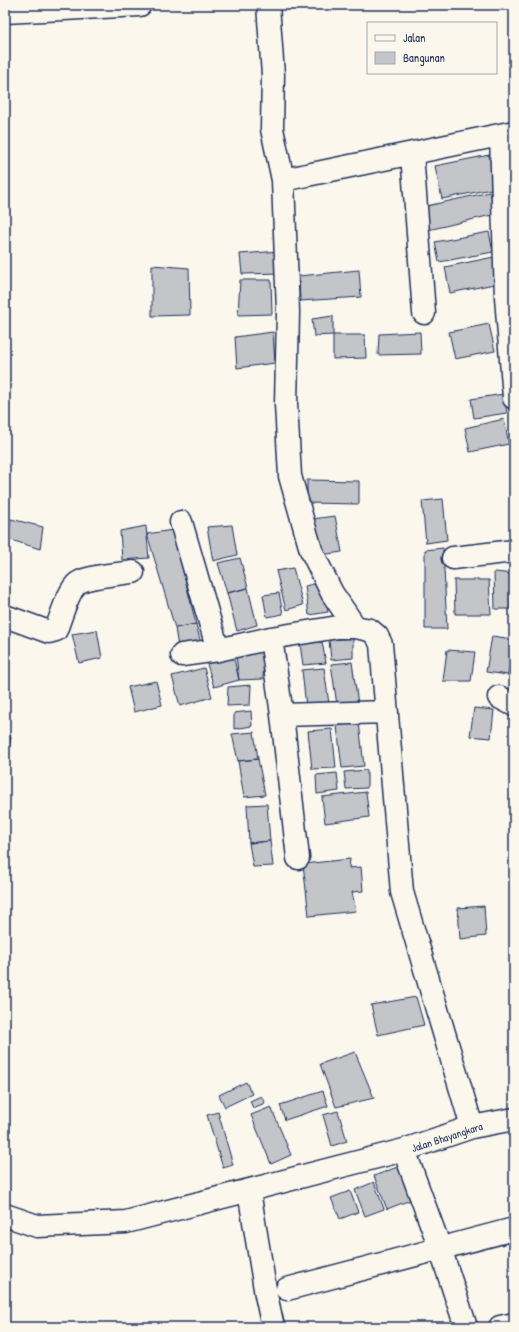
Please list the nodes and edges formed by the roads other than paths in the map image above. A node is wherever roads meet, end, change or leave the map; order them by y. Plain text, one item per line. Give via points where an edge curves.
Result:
1 (140, 5) edge
2 (268, 5) edge
3 (73, 7) edge
4 (5, 12) edge
5 (507, 134) edge
6 (412, 154) junction
7 (283, 180) junction
8 (424, 313) dead end
9 (514, 398) edge
10 (181, 522) dead end
11 (514, 551) edge
12 (453, 558) dead end
13 (133, 572) dead end
14 (5, 616) edge
15 (355, 627) junction
16 (271, 638) junction
17 (218, 650) junction
18 (182, 655) dead end
19 (387, 712) junction
20 (282, 715) junction
21 (298, 858) dead end
22 (514, 1119) edge
23 (472, 1127) junction
24 (404, 1150) junction
25 (249, 1190) junction
26 (5, 1215) edge
27 (514, 1228) edge
28 (440, 1248) junction
29 (287, 1289) dead end
30 (514, 1324) edge
31 (273, 1327) edge
32 (466, 1327) edge
33 (500, 1327) edge

1 - 3 street
2 - 7 street via 273,75 272,129
3 - 4 street
5 - 6 street
5 - 9 street via 506,297
6 - 7 street
6 - 8 street
7 - 15 street via 288,312 286,404 290,476 311,550 332,592
10 - 17 street
11 - 12 street
13 - 14 street via 77,583 53,632
15 - 16 street via 338,627
15 - 19 street via 370,630 381,644
16 - 17 street
16 - 20 street
17 - 18 street
19 - 20 street
19 - 23 street via 402,892
20 - 21 street
22 - 23 street, Jalan Bhayangkara
23 - 24 street, Jalan Bhayangkara
24 - 25 street, Jalan Bhayangkara
24 - 28 street
25 - 26 street, Jalan Bhayangkara via 126,1222 36,1226
25 - 31 street
27 - 28 street
28 - 29 street
28 - 32 street
30 - 33 street

